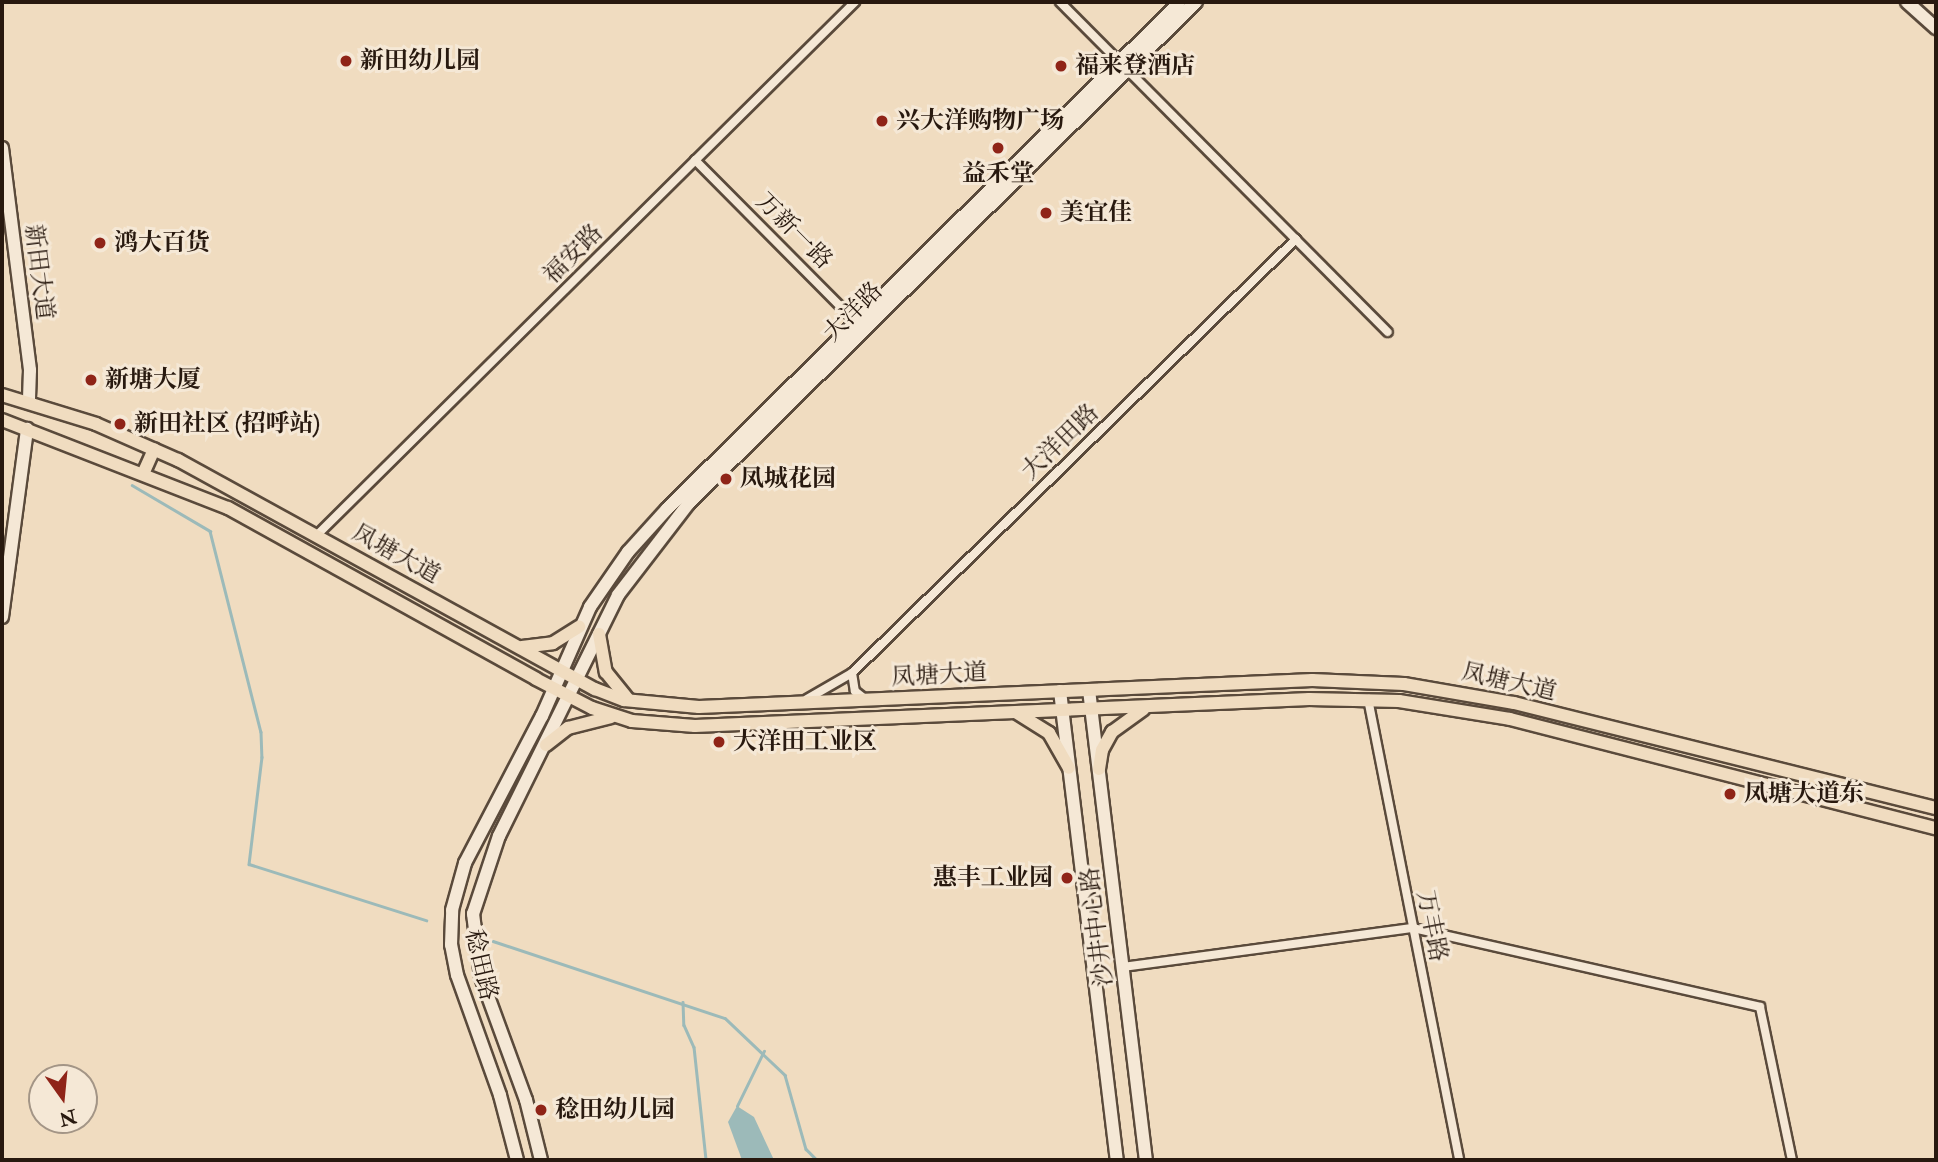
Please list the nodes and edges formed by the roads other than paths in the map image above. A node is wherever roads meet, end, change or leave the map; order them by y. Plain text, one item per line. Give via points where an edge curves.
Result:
1 (855, 2) edge
2 (1060, 2) edge
3 (1180, 2) edge
4 (1196, 2) edge
5 (1907, 2) edge
6 (1936, 28) edge
7 (1124, 65) junction
8 (2, 148) edge
9 (695, 160) junction
10 (1296, 239) junction
11 (860, 326) junction
12 (1388, 332) dead end
13 (6, 394) edge
14 (29, 401) junction
15 (2, 420) edge
16 (27, 429) junction
17 (154, 449) junction
18 (143, 474) junction
19 (318, 534) junction
20 (2, 617) edge
21 (579, 627) junction
22 (599, 634) junction
23 (518, 647) junction
24 (561, 671) junction
25 (852, 673) junction
26 (578, 680) junction
27 (554, 688) junction
28 (1090, 690) junction
29 (1060, 691) junction
30 (570, 697) junction
31 (865, 699) junction
32 (1368, 699) junction
33 (636, 703) junction
34 (795, 703) junction
35 (1159, 706) junction
36 (1091, 709) junction
37 (1062, 710) junction
38 (1010, 712) junction
39 (617, 717) junction
40 (546, 745) junction
41 (1069, 768) junction
42 (1099, 769) junction
43 (1936, 799) edge
44 (1910, 801) junction
45 (1936, 808) edge
46 (1918, 824) junction
47 (1936, 828) edge
48 (1936, 834) edge
49 (1413, 928) junction
50 (1123, 967) junction
51 (517, 1160) edge
52 (541, 1160) edge
53 (1117, 1160) edge
54 (1146, 1160) edge
55 (1459, 1160) edge
56 (1792, 1160) edge

1 - 9 street, 福安路
2 - 7 street
3 - 7 street, 大洋路
4 - 7 street, 大洋路
5 - 6 street
7 - 10 street
7 - 11 street, 大洋路
8 - 14 street, 新田大道 via 29,357
9 - 11 street, 万新一路
9 - 19 street, 福安路
10 - 12 street
10 - 25 street, 大洋田路
11 - 21 street, 大洋路 via 641,537
11 - 22 street, 大洋路 via 675,518 626,582
13 - 14 main road, 凤塘大道
14 - 17 main road, 凤塘大道
15 - 16 main road, 凤塘大道
16 - 18 main road, 凤塘大道
16 - 20 street
17 - 18 main road
17 - 19 main road, 凤塘大道
18 - 27 main road, 凤塘大道 via 254,521
19 - 23 main road, 凤塘大道
21 - 23 main road via 546,645
21 - 24 street, 大洋路
22 - 26 street, 大洋路
22 - 33 main road via 599,652 608,676 620,693
23 - 24 main road, 凤塘大道
24 - 26 main road, 凤塘大道
24 - 27 street, 稔田路
25 - 31 street via 855,691
25 - 34 street, 大洋田路
26 - 30 street, 稔田路
26 - 33 main road, 凤塘大道
27 - 30 main road, 凤塘大道
27 - 51 street, 稔田路 via 464,863 450,923 457,975 503,1103
28 - 29 main road, 凤塘大道
28 - 36 street, 沙井中心路
28 - 44 main road, 凤塘大道 via 1323,680 1422,686 1514,703
29 - 31 main road, 凤塘大道
29 - 37 street, 沙井中心路
30 - 39 main road, 凤塘大道
30 - 40 street, 稔田路
31 - 34 main road, 凤塘大道
32 - 35 main road, 凤塘大道
32 - 46 main road, 凤塘大道 via 1492,714
32 - 49 street, 万丰路
33 - 34 main road, 凤塘大道 via 684,707
35 - 36 main road, 凤塘大道
35 - 42 main road via 1137,712 1116,727 1104,743
36 - 37 main road, 凤塘大道
36 - 42 street, 沙井中心路
37 - 38 main road, 凤塘大道
37 - 41 street, 沙井中心路
38 - 39 main road, 凤塘大道 via 680,726
38 - 41 main road via 1042,727 1059,745
39 - 40 main road via 575,725
40 - 52 street, 稔田路 via 487,863 472,926 481,977 526,1100
41 - 53 street, 沙井中心路
42 - 50 street, 沙井中心路
43 - 44 main road
44 - 45 main road, 凤塘大道
46 - 47 main road, 凤塘大道
46 - 48 main road
49 - 50 street
49 - 55 street, 万丰路
49 - 56 street via 1760,1007
50 - 54 street, 沙井中心路

